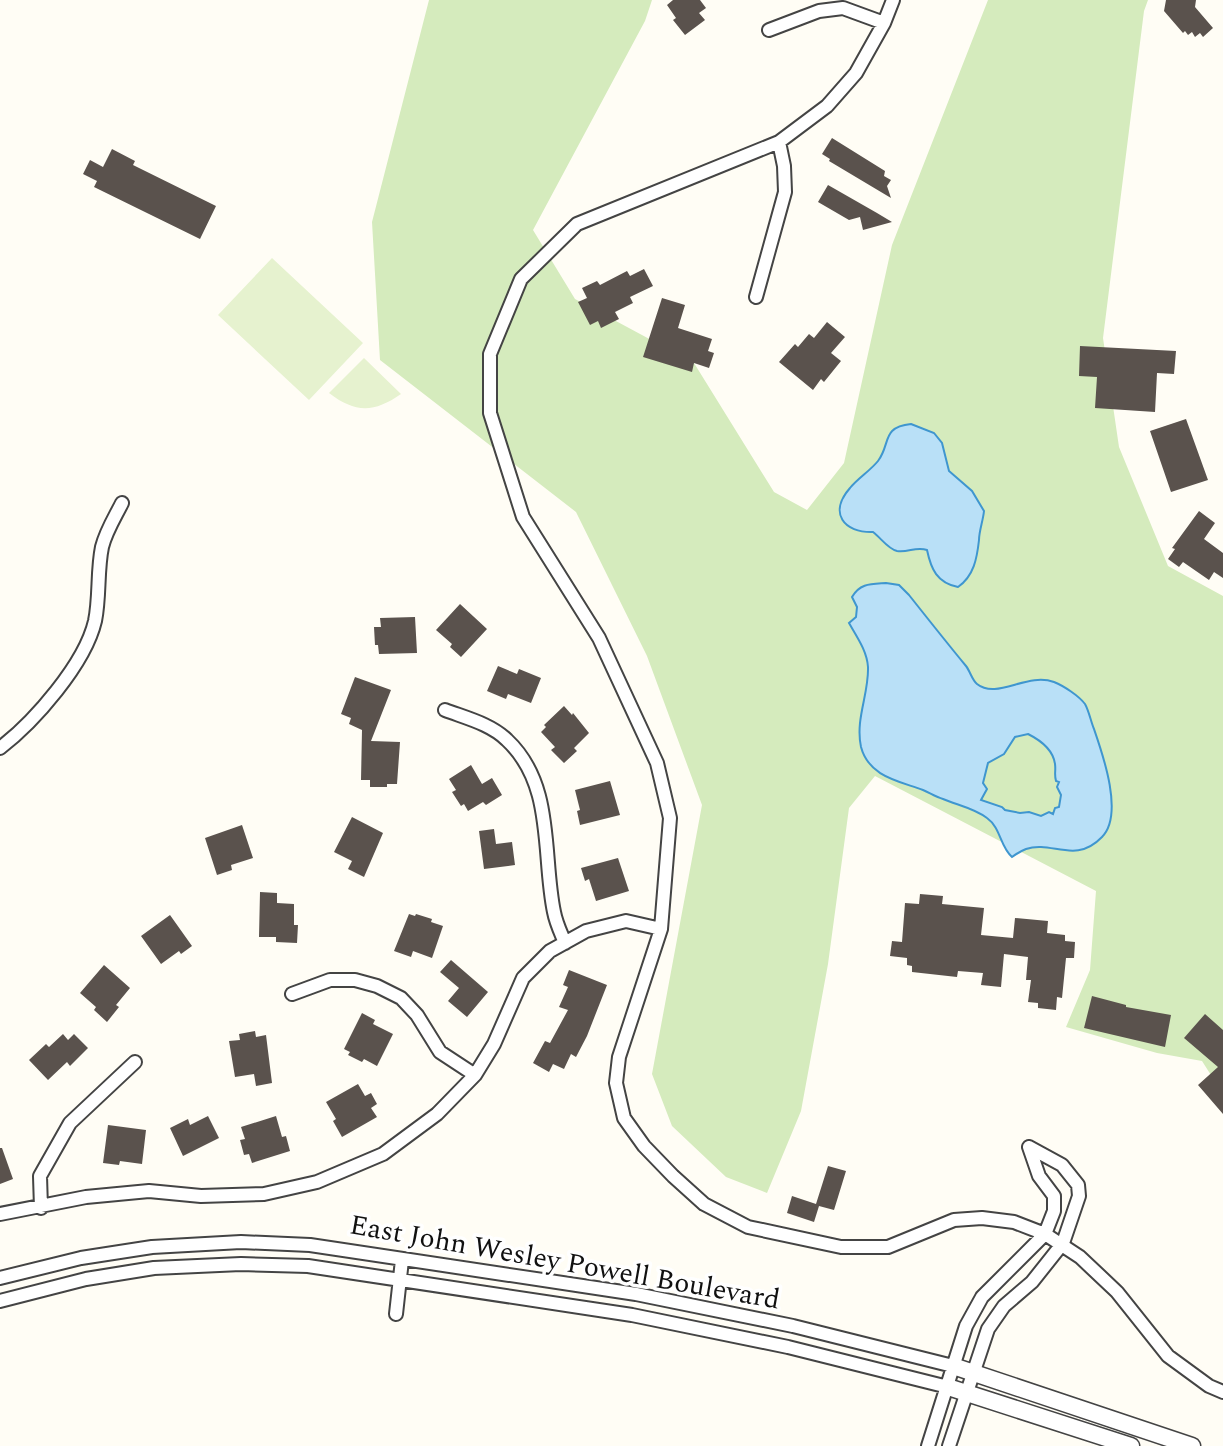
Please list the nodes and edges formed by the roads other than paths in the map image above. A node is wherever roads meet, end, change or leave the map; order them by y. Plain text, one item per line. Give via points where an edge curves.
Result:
1 (893, 0) edge
2 (884, 23) junction
3 (769, 30) dead end
4 (779, 142) junction
5 (756, 297) dead end
6 (122, 503) dead end
7 (446, 710) dead end
8 (0, 748) edge
9 (661, 929) junction
10 (565, 943) junction
11 (292, 994) dead end
12 (135, 1062) dead end
13 (475, 1075) junction
14 (41, 1208) junction
15 (0, 1214) edge
16 (1045, 1234) junction
17 (1063, 1243) junction
18 (402, 1260) junction
19 (0, 1278) edge
20 (399, 1280) junction
21 (0, 1301) edge
22 (396, 1314) dead end
23 (953, 1366) junction
24 (974, 1371) junction
25 (948, 1387) junction
26 (968, 1391) junction
27 (1223, 1392) edge
28 (928, 1446) edge
29 (949, 1446) edge
30 (1131, 1446) edge
31 (1192, 1446) edge

1 - 2 street
2 - 3 street via 843,8 818,11
2 - 4 street via 856,73 827,106
4 - 5 street via 785,192
4 - 9 street via 577,224 521,279 490,354 490,413 523,517 599,638 657,763 670,818
6 - 8 street via 102,547 94,625 84,648 46,704
7 - 10 street via 508,740 527,766 541,802 554,914
9 - 10 street via 626,921 586,931
9 - 16 street via 619,1057 616,1083 624,1118 644,1146 704,1205 748,1227 841,1247 888,1247 954,1220 982,1217 1014,1222
10 - 13 street via 523,978 495,1044
11 - 13 street via 330,980 355,979 377,986 401,998 440,1052
12 - 14 street via 70,1123 40,1176
13 - 14 street via 437,1114 383,1154 317,1182 264,1194 201,1196 149,1191 86,1197
14 - 15 street
16 - 17 street
16 - 17 street via 1054,1196 1039,1175 1029,1147 1062,1165 1078,1185 1079,1196
16 - 23 street via 982,1297 966,1326
17 - 24 street via 988,1329
17 - 27 street via 1117,1293 1168,1356
18 - 19 street, East John Wesley Powell Boulevard via 310,1245 228,1243 81,1258
18 - 20 street
18 - 23 street, East John Wesley Powell Boulevard via 636,1294 793,1326
20 - 21 street, East John Wesley Powell Boulevard via 308,1266 166,1267 86,1279
20 - 22 street
20 - 25 street, East John Wesley Powell Boulevard via 632,1315
23 - 24 street, East John Wesley Powell Boulevard
23 - 25 street
24 - 26 street
24 - 31 street, East John Wesley Powell Boulevard
25 - 26 street, East John Wesley Powell Boulevard
25 - 28 street
26 - 29 street
26 - 30 street, East John Wesley Powell Boulevard

